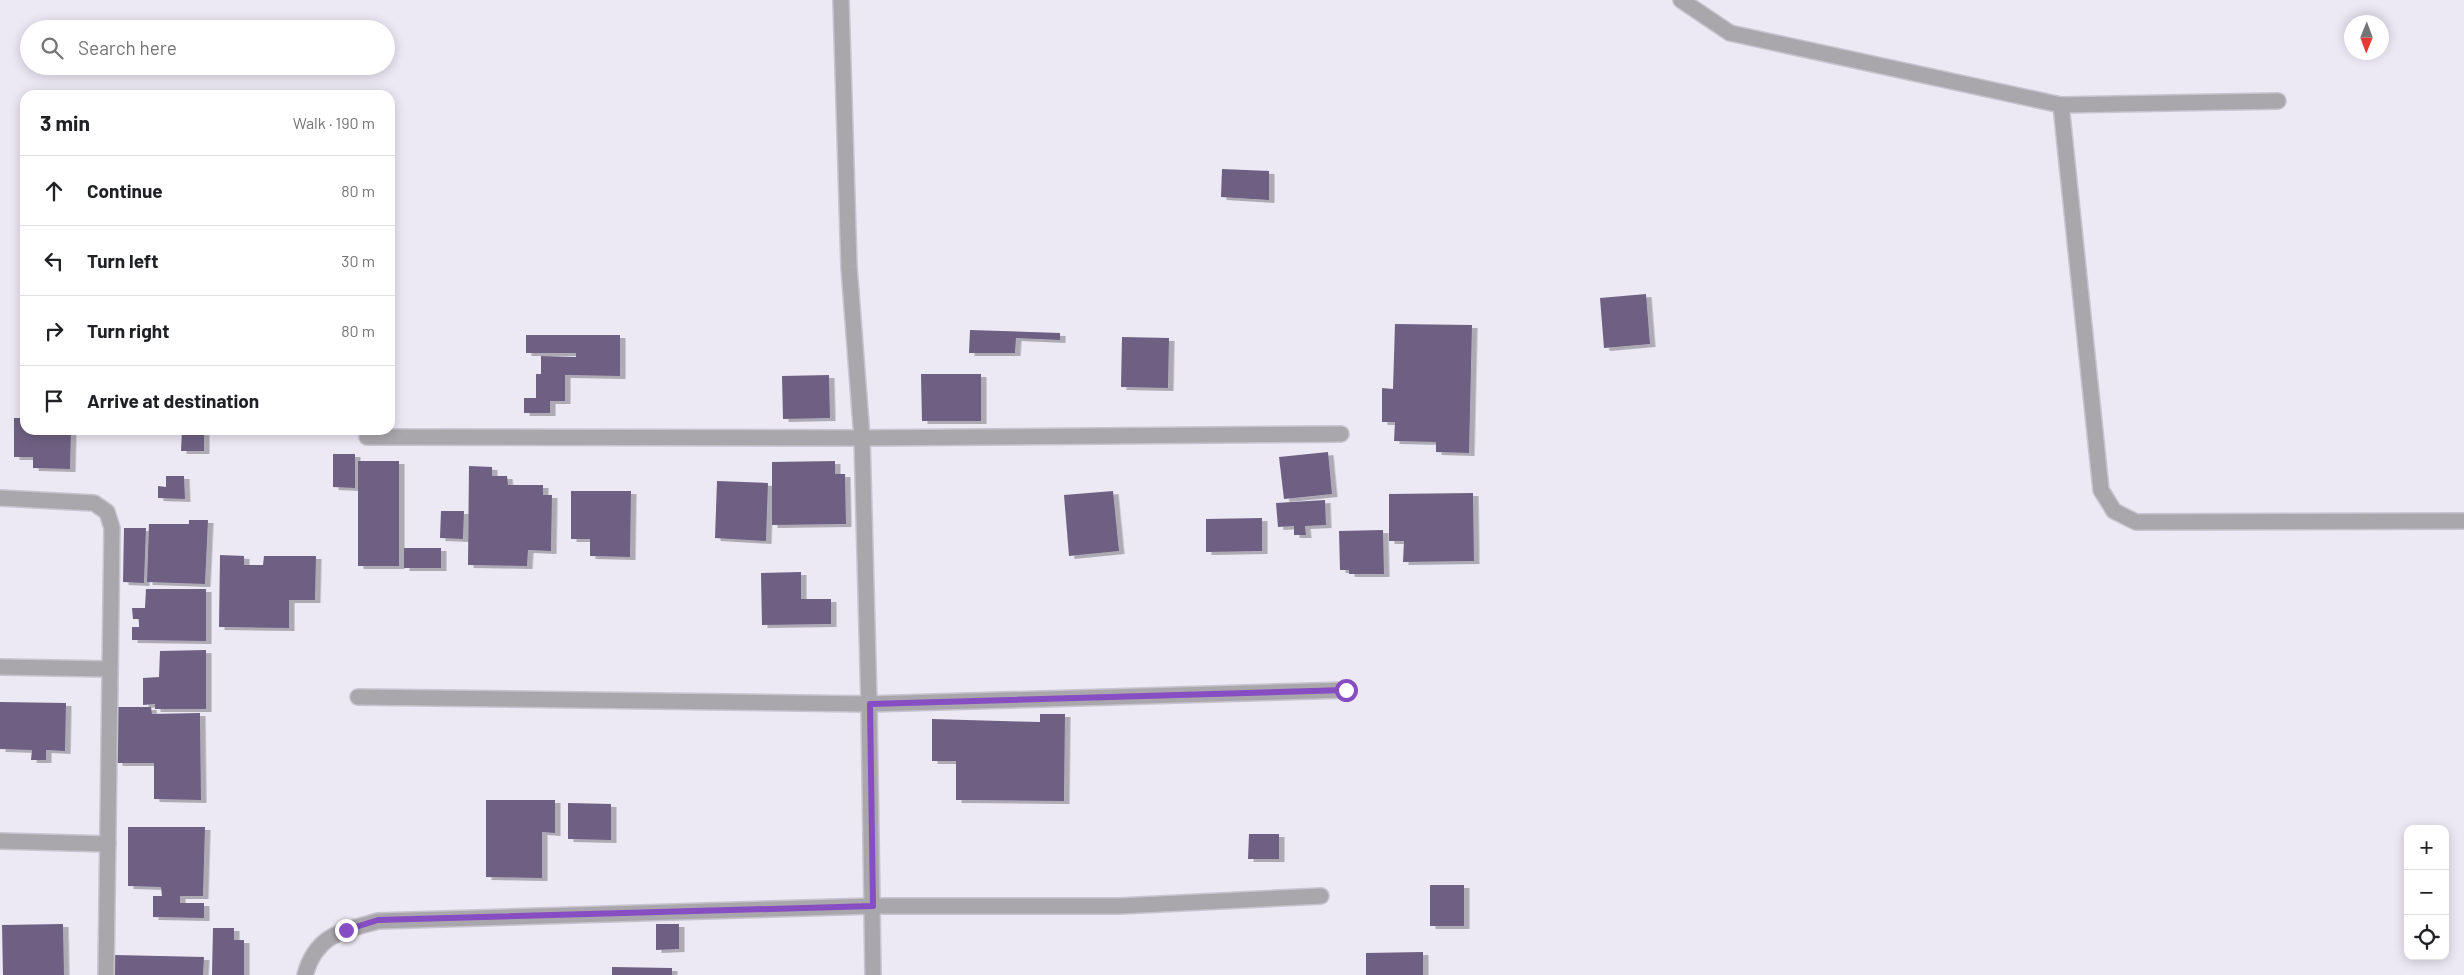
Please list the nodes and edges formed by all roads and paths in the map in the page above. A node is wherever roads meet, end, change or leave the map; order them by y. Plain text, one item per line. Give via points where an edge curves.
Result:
1 (842, 0) edge
2 (1681, 0) edge
3 (2278, 101) dead end
4 (2061, 105) junction
5 (1341, 434) dead end
6 (367, 437) dead end
7 (862, 438) junction
8 (0, 498) edge
9 (2464, 521) edge
10 (0, 667) edge
11 (109, 670) junction
12 (1346, 690) dead end
13 (358, 697) dead end
14 (870, 704) junction
15 (0, 841) edge
16 (108, 844) junction
17 (1321, 896) dead end
18 (873, 906) junction
19 (106, 975) edge
20 (305, 975) edge
21 (873, 975) edge

1 - 7 street via 849,267
2 - 4 street via 1730,34
3 - 4 street
4 - 9 street via 2101,490 2114,512 2136,522
5 - 7 street
6 - 7 street
7 - 14 street
8 - 11 street via 79,500 94,503 107,512 112,528
10 - 11 street
11 - 16 street
12 - 14 street
13 - 14 street
14 - 18 street
15 - 16 street
16 - 19 street
17 - 18 street via 1120,906
18 - 20 street via 378,920 321,942
18 - 21 street

